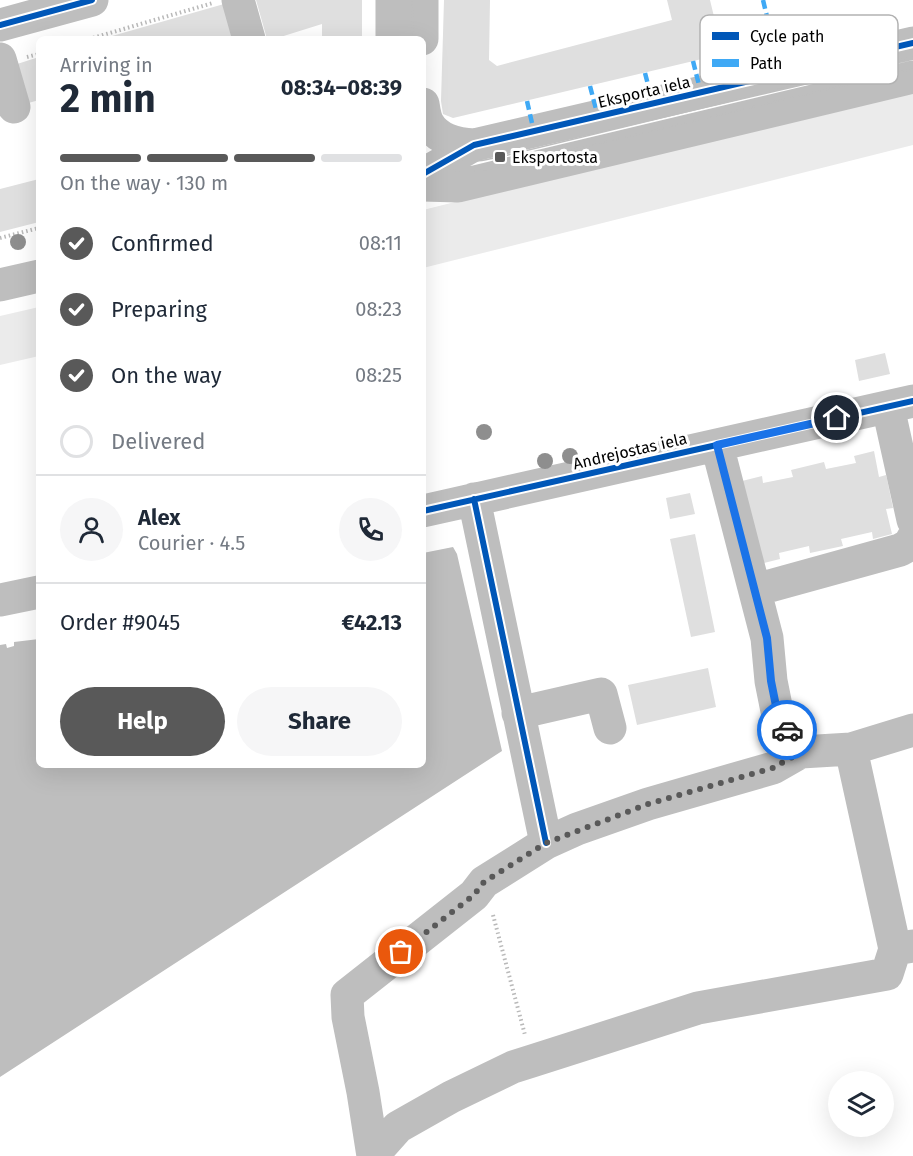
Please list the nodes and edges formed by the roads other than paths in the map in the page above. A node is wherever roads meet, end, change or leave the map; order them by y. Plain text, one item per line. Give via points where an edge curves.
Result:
1 (92, 0) edge
2 (237, 0) edge
3 (392, 0) edge
4 (422, 0) edge
5 (0, 25) edge
6 (248, 36) edge
7 (392, 36) edge
8 (422, 36) edge
9 (913, 43) edge
10 (898, 46) edge
11 (0, 59) edge
12 (913, 77) edge
13 (898, 81) edge
14 (737, 84) edge
15 (884, 84) edge
16 (14, 107) dead end
17 (426, 118) edge
18 (474, 145) junction
19 (426, 172) edge
20 (426, 185) edge
21 (36, 277) edge
22 (0, 285) edge
23 (901, 404) edge
24 (717, 445) junction
25 (474, 500) junction
26 (426, 510) edge
27 (913, 520) edge
28 (913, 538) edge
29 (755, 590) junction
30 (36, 593) edge
31 (0, 600) edge
32 (518, 713) junction
33 (610, 728) dead end
34 (913, 730) edge
35 (851, 749) junction
36 (801, 752) junction
37 (546, 843) junction
38 (904, 947) edge
39 (373, 1155) edge

1 - 5 street
2 - 6 street
3 - 7 street
4 - 8 street
9 - 10 street, Eksporta iela
11 - 16 street
12 - 13 street
14 - 18 street, Eksporta iela
15 - 20 street via 458,186
17 - 18 street via 446,139
18 - 19 street, Eksporta iela
21 - 22 street
23 - 24 street, Andrejostas iela
23 - 27 street
24 - 25 street, Andrejostas iela
24 - 29 street
25 - 26 street, Andrejostas iela
25 - 32 street
28 - 29 street via 900,550
29 - 36 street via 767,638 778,716
30 - 31 street
32 - 33 street via 601,694
32 - 37 street
34 - 35 street
35 - 36 street
35 - 38 street
36 - 37 street via 773,768 648,804
37 - 39 street via 484,882 474,895 346,996
38 - 39 street via 888,974 698,1008 513,1067 398,1127

